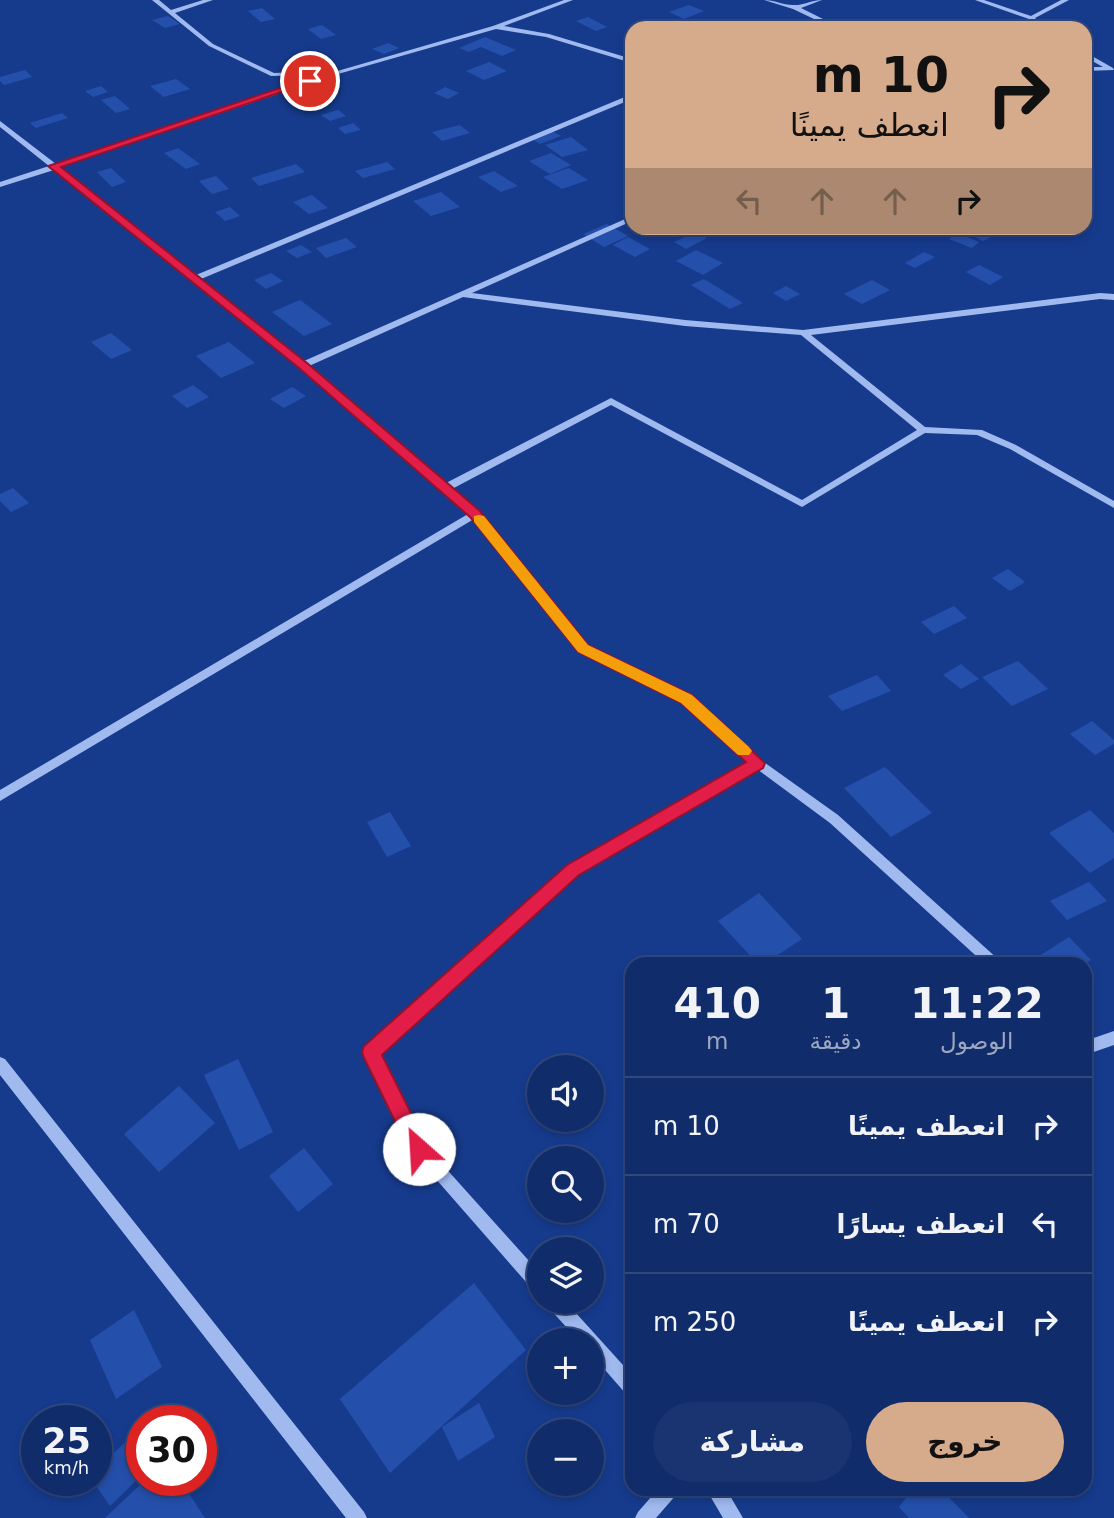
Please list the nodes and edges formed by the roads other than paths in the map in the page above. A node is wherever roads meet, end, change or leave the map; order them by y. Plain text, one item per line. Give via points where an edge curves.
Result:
1 (155, 0) edge
2 (210, 0) edge
3 (570, 0) edge
4 (767, 0) edge
5 (820, 0) edge
6 (978, 0) edge
7 (1066, 0) edge
8 (795, 8) junction
9 (172, 12) junction
10 (1031, 18) junction
11 (823, 21) edge
12 (1034, 21) edge
13 (495, 27) junction
14 (1092, 58) edge
15 (625, 59) edge
16 (1092, 69) edge
17 (1112, 69) edge
18 (335, 73) junction
19 (625, 99) edge
20 (0, 123) edge
21 (53, 166) junction
22 (0, 186) edge
23 (625, 221) edge
24 (195, 279) junction
25 (463, 294) junction
26 (1114, 297) edge
27 (803, 333) junction
28 (303, 365) junction
29 (923, 430) junction
30 (445, 488) junction
31 (1114, 505) edge
32 (475, 514) junction
33 (757, 763) junction
34 (0, 796) edge
35 (986, 957) edge
36 (1114, 1038) edge
37 (1092, 1046) edge
38 (0, 1064) edge
39 (527, 1270) edge
40 (566, 1314) edge
41 (578, 1328) edge
42 (604, 1357) edge
43 (625, 1380) edge
44 (664, 1496) edge
45 (720, 1496) edge
46 (358, 1518) edge
47 (644, 1518) edge
48 (734, 1518) edge

1 - 9 street
2 - 9 street
3 - 13 street
4 - 8 street
5 - 8 street
6 - 10 street
7 - 10 street
8 - 11 street
9 - 18 street via 211,45 273,75
10 - 12 street
13 - 15 street via 547,35
13 - 18 street
14 - 17 street
16 - 17 street
18 - 21 street
19 - 24 street
20 - 21 street
21 - 22 street
21 - 24 street
23 - 25 street
24 - 28 street
25 - 27 street via 685,323
25 - 28 street
26 - 27 street
27 - 29 street
28 - 30 street
29 - 30 street via 802,504 611,401
29 - 31 street via 979,432
30 - 32 street
32 - 33 street via 583,649 687,699
32 - 34 street
33 - 35 street via 834,819
33 - 39 street via 573,870 371,1052 419,1149
36 - 37 street
38 - 46 street
40 - 41 street
42 - 43 street
44 - 47 street
45 - 48 street

